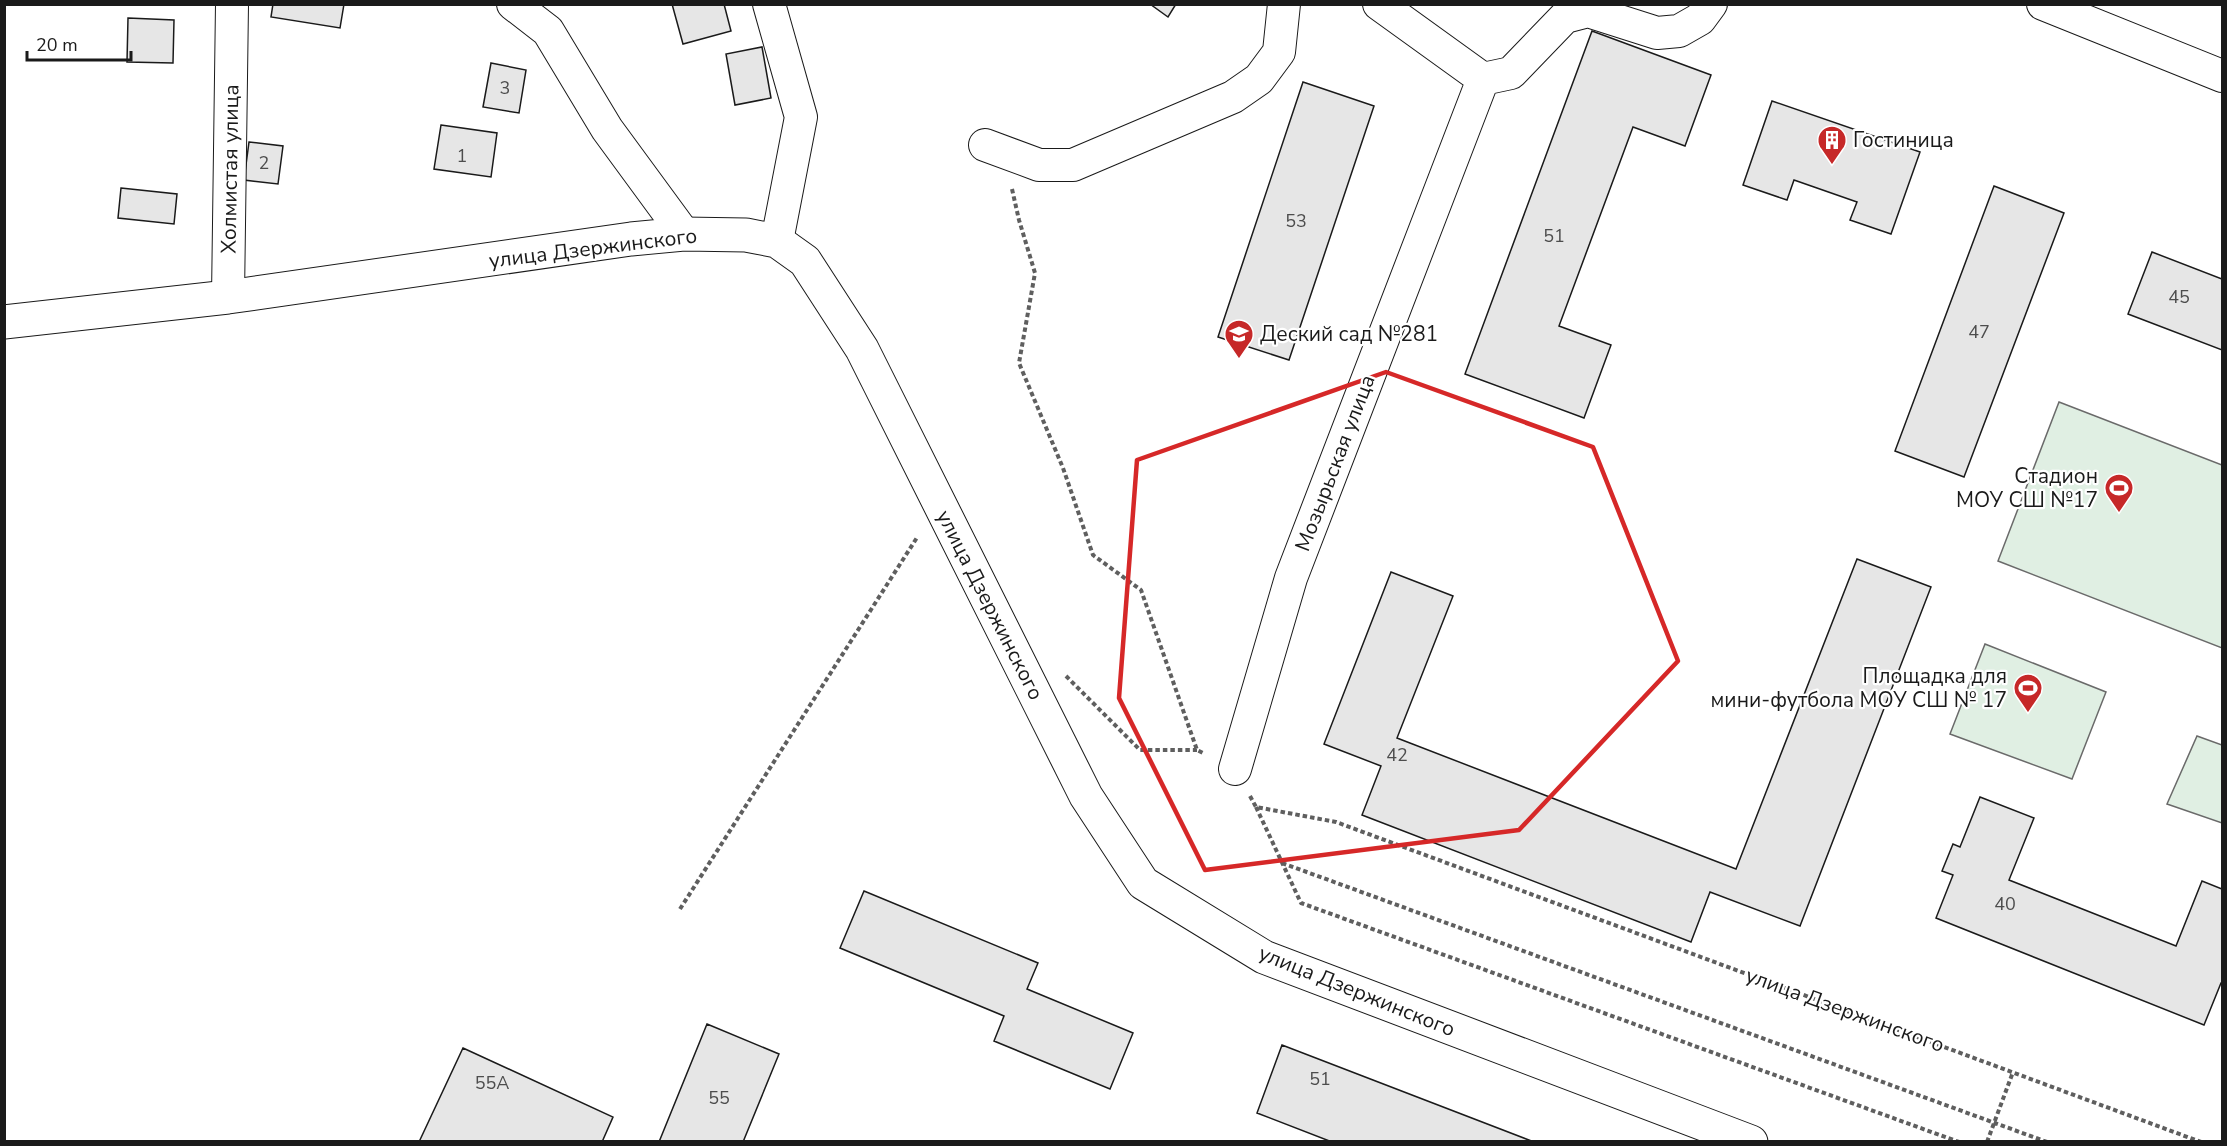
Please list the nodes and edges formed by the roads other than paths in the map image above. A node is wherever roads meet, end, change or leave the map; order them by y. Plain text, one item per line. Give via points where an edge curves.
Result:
1 (232, 4) edge
2 (513, 4) edge
3 (769, 4) edge
4 (1284, 4) edge
5 (1379, 4) edge
6 (1711, 4) edge
7 (2043, 4) edge
8 (2223, 76) edge
9 (1483, 79) junction
10 (994, 149) road end
11 (684, 234) junction
12 (777, 240) junction
13 (228, 297) junction
14 (4, 322) edge
15 (1235, 769) road end
16 (1751, 1142) edge

1 - 13 street, Холмистая улица
2 - 11 street via 548,31 607,129
3 - 12 street via 801,117
4 - 10 street via 1279,52 1259,79 1233,97 1073,165 1039,165
5 - 9 street
6 - 9 street via 1700,19 1679,31 1657,33 1588,11 1565,17 1511,73
7 - 8 street
9 - 15 street, Мозырьская улица via 1291,578
11 - 12 street, улица Дзержинского
11 - 13 street, улица Дзержинского
12 - 16 street, улица Дзержинского via 805,261 862,349 1086,796 1143,883 1264,957
13 - 14 street, улица Дзержинского

